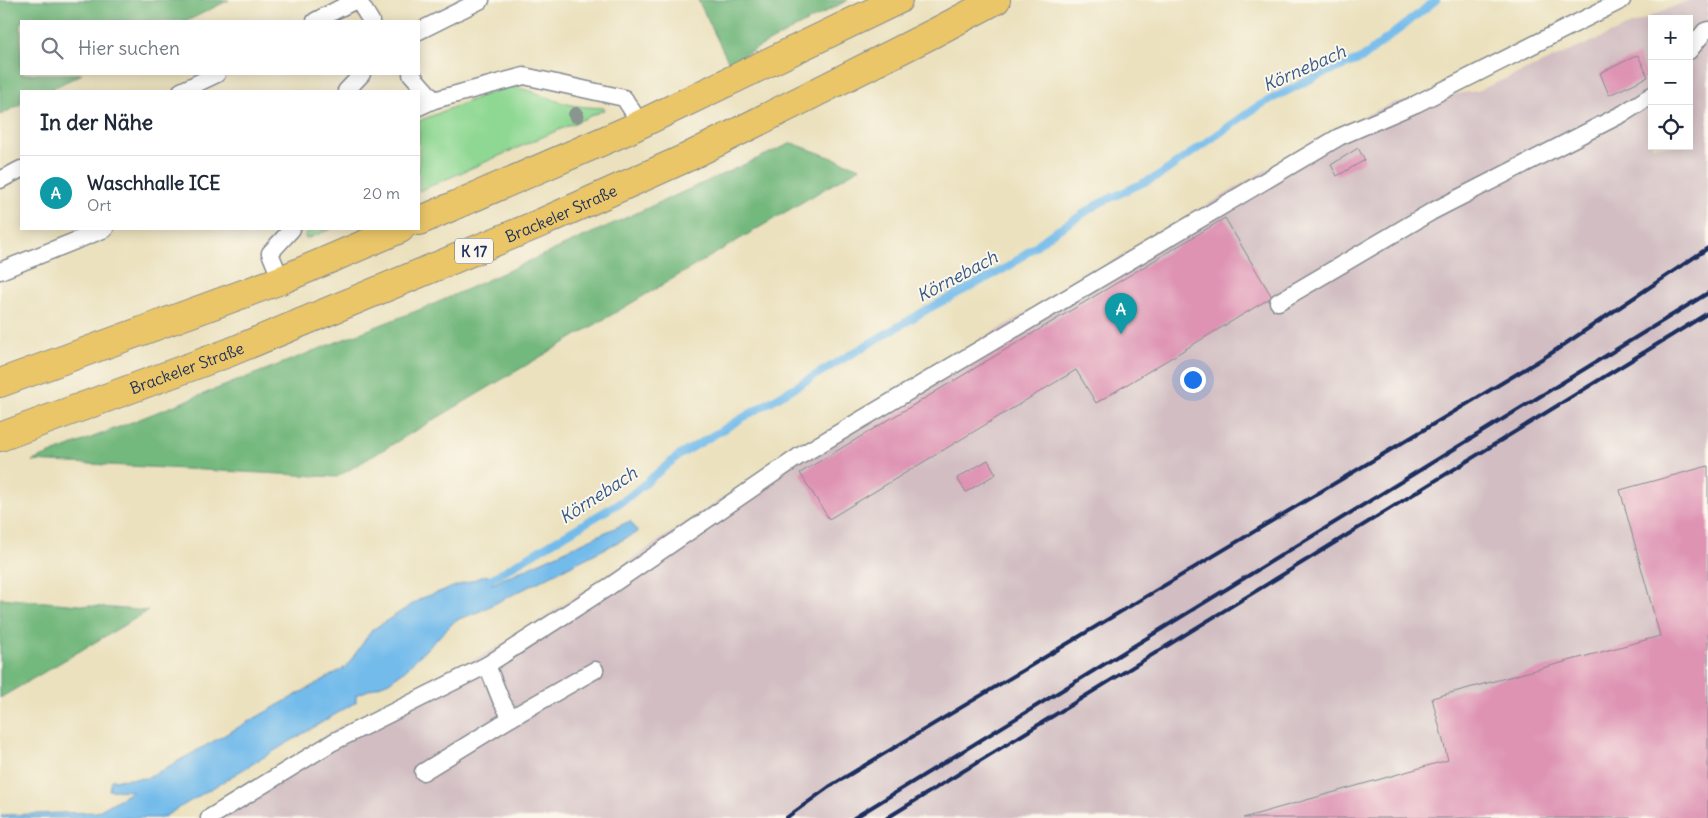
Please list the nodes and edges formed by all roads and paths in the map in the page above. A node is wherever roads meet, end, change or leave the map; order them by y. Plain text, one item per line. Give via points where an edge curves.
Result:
1 (357, 0) edge
2 (481, 0) edge
3 (898, 0) edge
4 (996, 0) edge
5 (1622, 0) edge
6 (317, 20) edge
7 (370, 20) edge
8 (420, 30) edge
9 (1708, 30) edge
10 (1693, 46) edge
11 (215, 75) edge
12 (361, 75) edge
13 (412, 75) edge
14 (183, 90) edge
15 (347, 90) edge
16 (1648, 98) edge
17 (434, 100) junction
18 (420, 107) edge
19 (640, 123) junction
20 (20, 170) edge
21 (0, 180) edge
22 (420, 221) edge
23 (102, 230) edge
24 (291, 230) edge
25 (398, 230) edge
26 (0, 271) edge
27 (281, 280) junction
28 (1278, 302) dead end
29 (0, 383) edge
30 (0, 437) edge
31 (487, 665) junction
32 (595, 670) dead end
33 (511, 718) junction
34 (423, 772) dead end
35 (210, 818) edge

1 - 6 lane
1 - 7 lane
2 - 8 lane
3 - 19 highway
4 - 30 highway, Brackeler Straße / K 17 via 688,158 552,218 228,352
5 - 31 lane via 1416,104 1339,137 798,457 610,586
9 - 10 lane
11 - 14 lane
12 - 15 lane
13 - 17 lane
16 - 28 lane via 1431,212
17 - 18 lane
17 - 19 lane via 524,76 624,98
19 - 22 highway
20 - 21 lane
23 - 26 lane
24 - 27 lane via 270,253
25 - 27 highway
27 - 29 highway
31 - 33 lane
31 - 35 lane via 333,742
32 - 33 lane
33 - 34 lane

